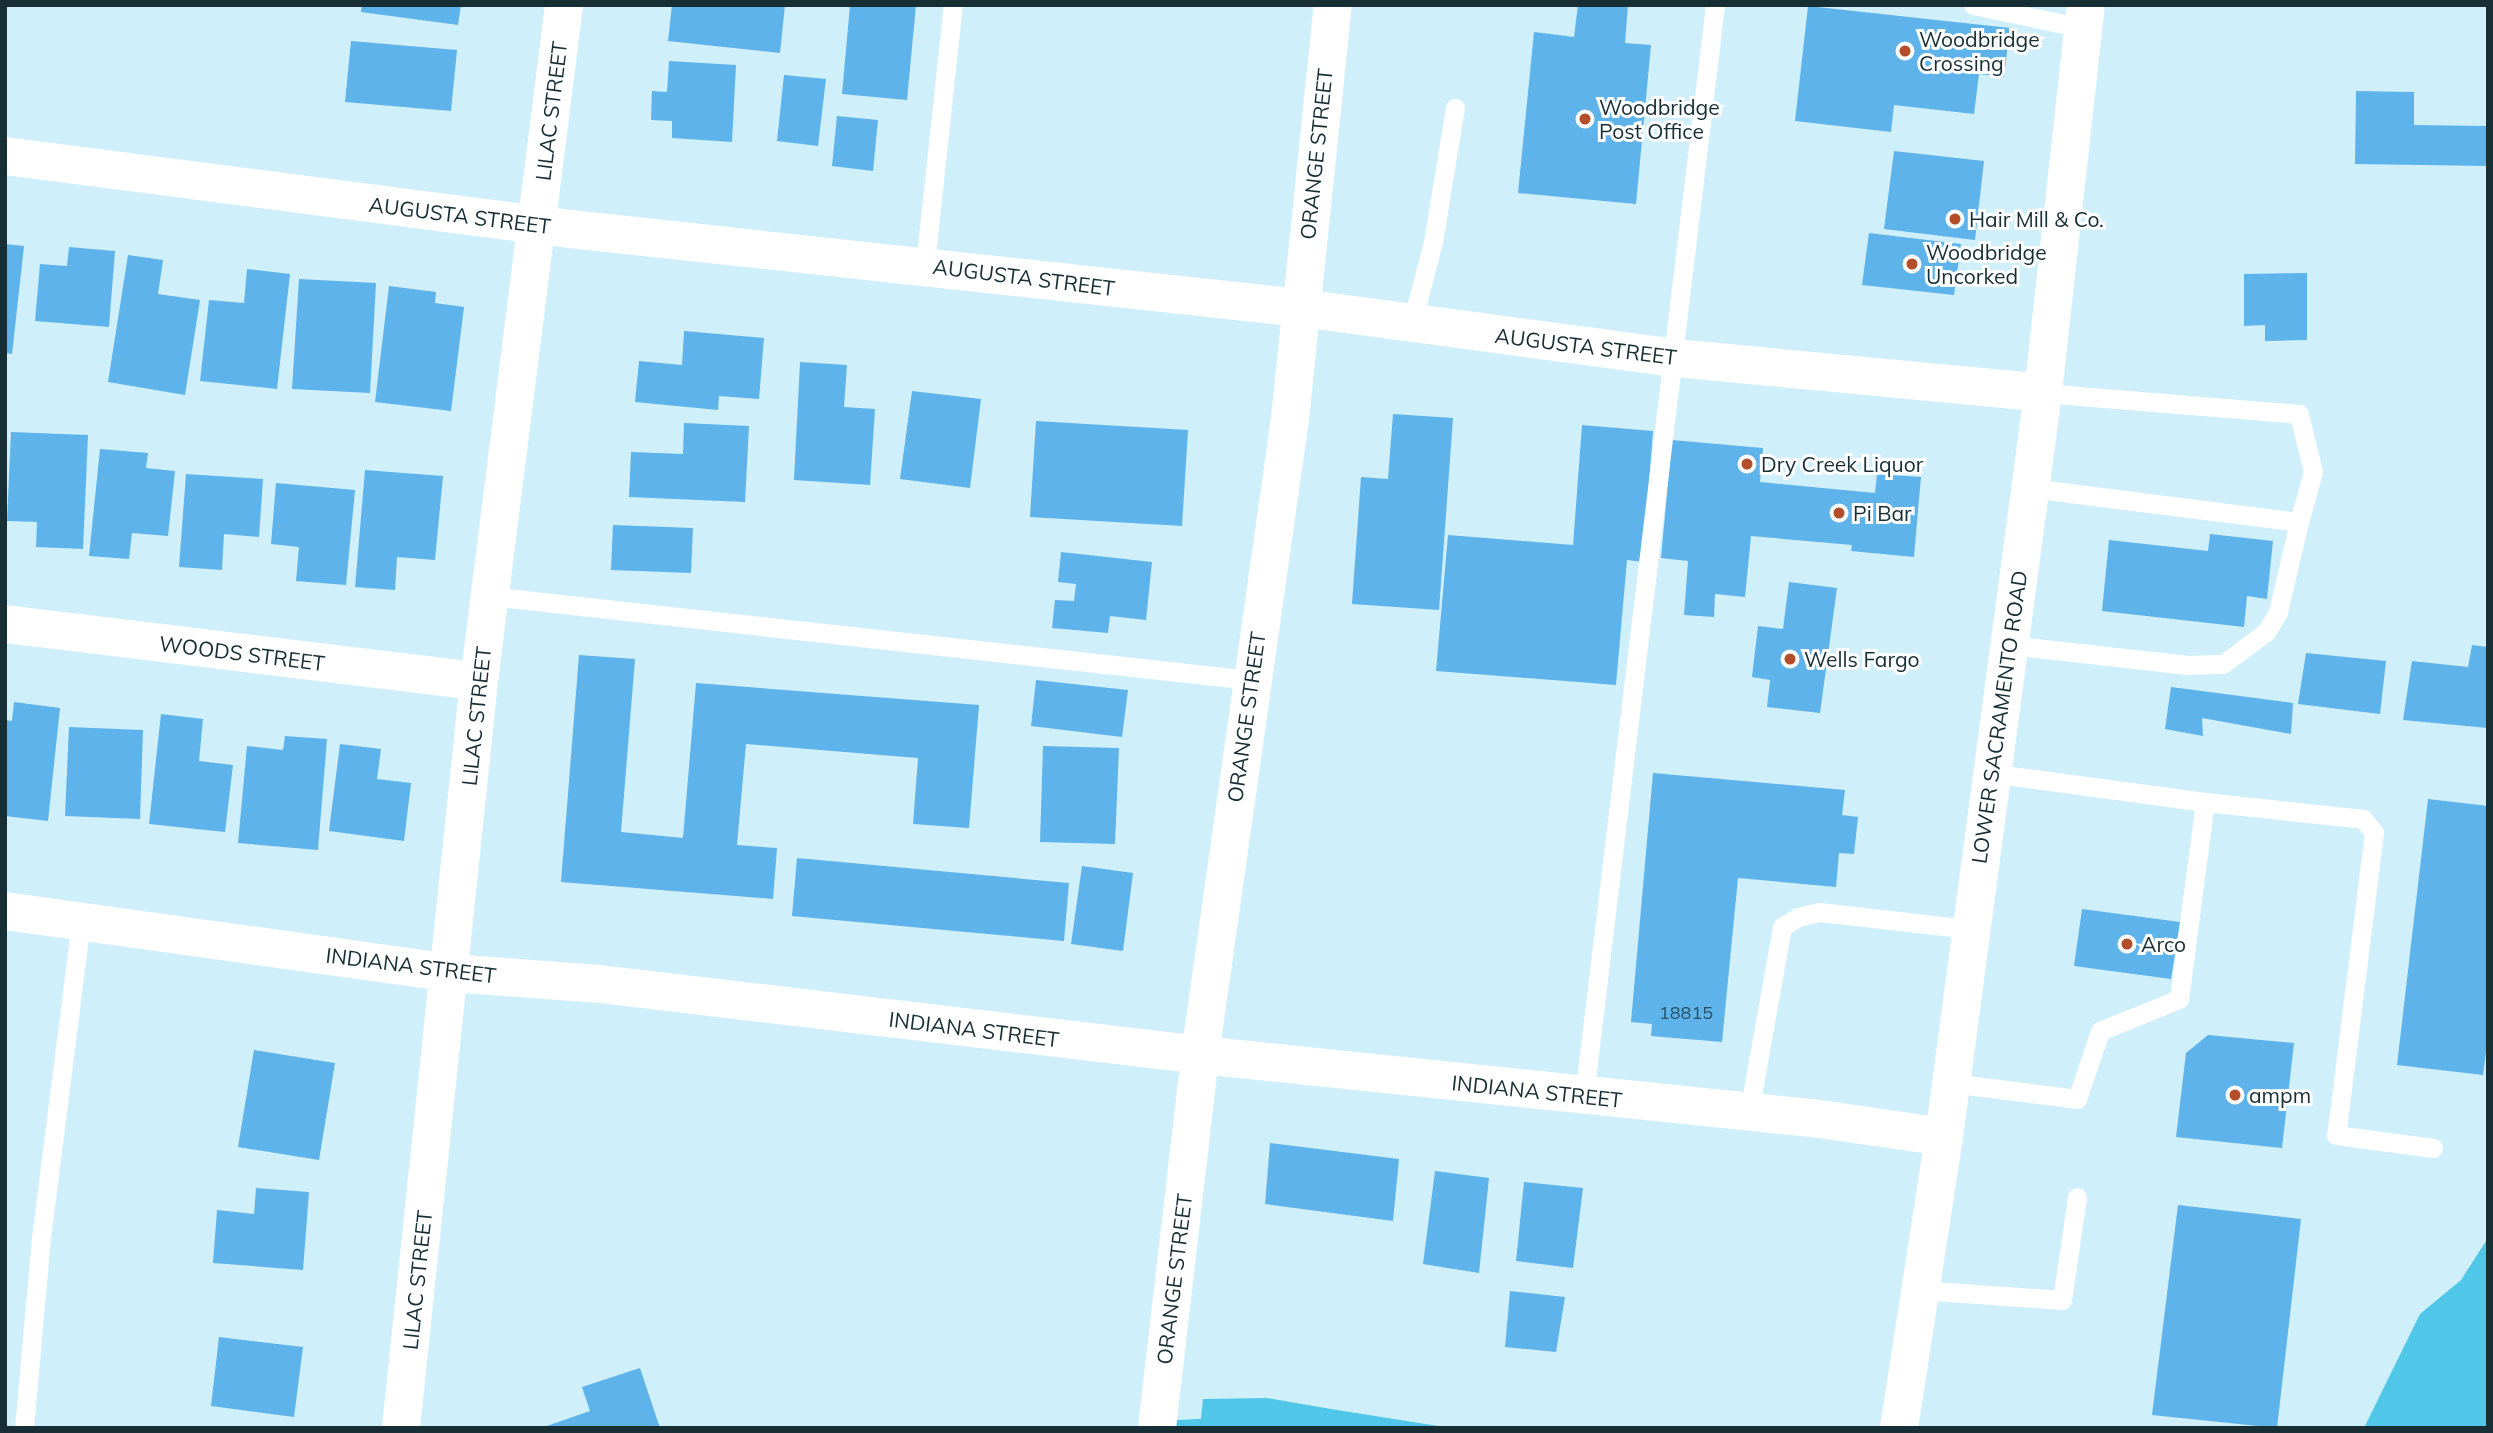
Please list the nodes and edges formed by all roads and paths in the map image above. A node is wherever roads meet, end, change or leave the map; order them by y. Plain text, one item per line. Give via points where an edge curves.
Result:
1 (564, 5) edge
2 (953, 5) edge
3 (1333, 5) edge
4 (1715, 5) edge
5 (1973, 5) edge
6 (2085, 17) edge
7 (1455, 108) dead end
8 (5, 156) edge
9 (537, 225) junction
10 (925, 265) junction
11 (1301, 308) junction
12 (1412, 323) junction
13 (1675, 358) junction
14 (2043, 393) junction
15 (2030, 488) junction
16 (2299, 522) junction
17 (489, 596) junction
18 (5, 624) edge
19 (2009, 646) junction
20 (1250, 680) junction
21 (479, 681) junction
22 (1991, 773) junction
23 (2205, 802) junction
24 (5, 911) edge
25 (81, 921) junction
26 (1970, 929) junction
27 (450, 973) junction
28 (1200, 1055) junction
29 (1951, 1083) junction
30 (1584, 1096) junction
31 (1749, 1112) junction
32 (1944, 1137) junction
33 (2432, 1148) dead end
34 (2077, 1197) dead end
35 (1920, 1290) junction
36 (24, 1428) edge
37 (401, 1428) edge
38 (1157, 1428) edge
39 (1899, 1428) edge

1 - 9 street, LILAC STREET
2 - 10 lane
3 - 11 street, ORANGE STREET
4 - 13 lane
5 - 6 lane
6 - 14 street, LOWER SACRAMENTO ROAD
7 - 12 lane via 1433,242
8 - 9 street, AUGUSTA STREET
9 - 10 street, AUGUSTA STREET
9 - 17 street, LILAC STREET
10 - 11 street, AUGUSTA STREET
11 - 12 street, AUGUSTA STREET
11 - 20 street, ORANGE STREET via 1290,419
12 - 13 street, AUGUSTA STREET
13 - 14 street, AUGUSTA STREET
13 - 30 lane
14 - 15 street, LOWER SACRAMENTO ROAD
14 - 16 lane via 2299,414 2313,472
15 - 16 lane
15 - 19 street, LOWER SACRAMENTO ROAD
16 - 19 lane via 2278,612 2266,632 2223,664 2188,665
17 - 20 lane
17 - 21 street, LILAC STREET
18 - 21 street, WOODS STREET
19 - 22 street, LOWER SACRAMENTO ROAD
20 - 28 street, ORANGE STREET
21 - 27 street, LILAC STREET
22 - 23 lane
22 - 26 street, LOWER SACRAMENTO ROAD
23 - 29 lane via 2179,999 2100,1031 2077,1098
23 - 33 lane via 2363,819 2374,832 2336,1135
24 - 25 street, INDIANA STREET
25 - 27 street, INDIANA STREET
25 - 36 lane via 41,1238
26 - 29 street, LOWER SACRAMENTO ROAD
26 - 31 lane via 1820,912 1782,927
27 - 28 street, INDIANA STREET via 600,984
27 - 37 street, LILAC STREET
28 - 30 street, INDIANA STREET
28 - 38 street, ORANGE STREET
29 - 32 street, LOWER SACRAMENTO ROAD
30 - 31 street, INDIANA STREET
31 - 32 street, INDIANA STREET
32 - 35 street, LOWER SACRAMENTO ROAD
34 - 35 lane via 2062,1300
35 - 39 street, LOWER SACRAMENTO ROAD

